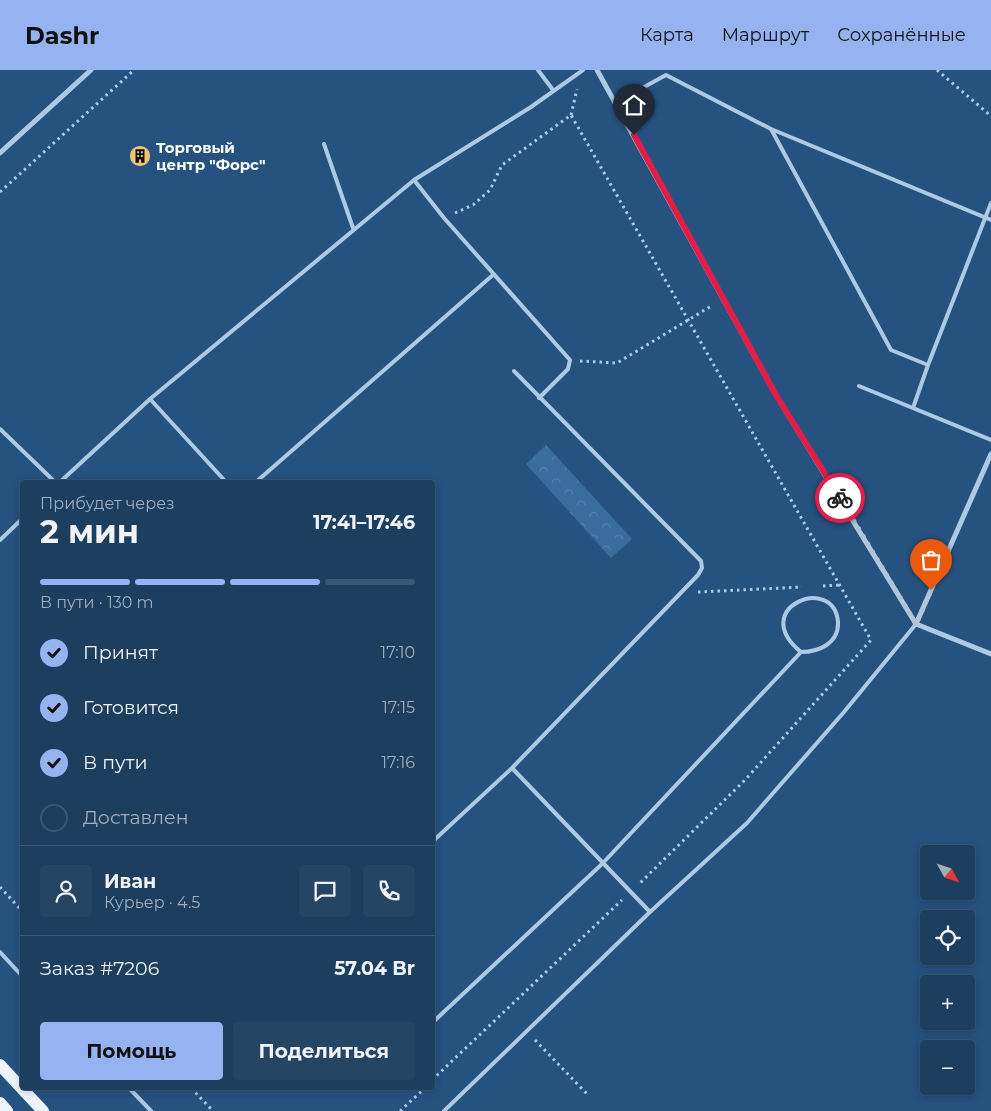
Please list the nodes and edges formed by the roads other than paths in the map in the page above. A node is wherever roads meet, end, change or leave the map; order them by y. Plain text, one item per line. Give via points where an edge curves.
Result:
1 (92, 70) edge
2 (538, 70) edge
3 (583, 70) edge
4 (597, 70) edge
5 (553, 90) junction
6 (615, 103) junction
7 (771, 129) junction
8 (324, 144) dead end
9 (0, 153) edge
10 (414, 180) junction
11 (991, 203) edge
12 (986, 218) junction
13 (991, 220) edge
14 (353, 228) junction
15 (494, 274) junction
16 (928, 365) junction
17 (514, 371) dead end
18 (859, 386) dead end
19 (539, 398) junction
20 (150, 399) junction
21 (913, 408) junction
22 (0, 429) edge
23 (991, 440) edge
24 (991, 454) edge
25 (53, 480) edge
26 (62, 480) edge
27 (224, 480) edge
28 (258, 480) edge
29 (20, 521) edge
30 (0, 540) edge
31 (916, 624) junction
32 (801, 652) junction
33 (991, 654) edge
34 (512, 768) junction
35 (435, 839) edge
36 (602, 864) junction
37 (650, 912) junction
38 (0, 952) edge
39 (20, 974) edge
40 (435, 1020) edge
41 (0, 1066) edge
42 (20, 1087) edge
43 (23, 1090) edge
44 (131, 1090) edge
45 (0, 1103) edge
46 (7, 1111) edge
47 (43, 1111) edge
48 (151, 1111) edge
49 (444, 1111) edge

1 - 9 street
2 - 5 lane
3 - 5 lane
4 - 6 street
5 - 10 lane
6 - 7 lane via 666,75
6 - 31 street via 776,395
7 - 12 lane
7 - 16 lane via 891,350
8 - 14 lane
10 - 14 lane
10 - 15 lane
11 - 12 lane
12 - 13 lane
12 - 16 lane
14 - 20 lane
15 - 19 lane via 570,360 568,369
15 - 28 lane
16 - 21 lane
17 - 19 lane
18 - 21 lane
19 - 34 lane via 701,561 702,568 698,576
20 - 26 lane
20 - 27 lane
21 - 23 lane
22 - 25 lane
24 - 31 street
29 - 30 lane
31 - 33 street
31 - 37 lane via 747,823
32 - 32 lane via 820,650 836,633 836,614 820,599 799,600 784,617 786,635
32 - 36 lane
34 - 35 lane
34 - 36 lane
36 - 37 lane
36 - 40 lane
37 - 49 lane
38 - 39 lane
41 - 42 main road
43 - 47 main road
44 - 48 lane
45 - 46 main road

